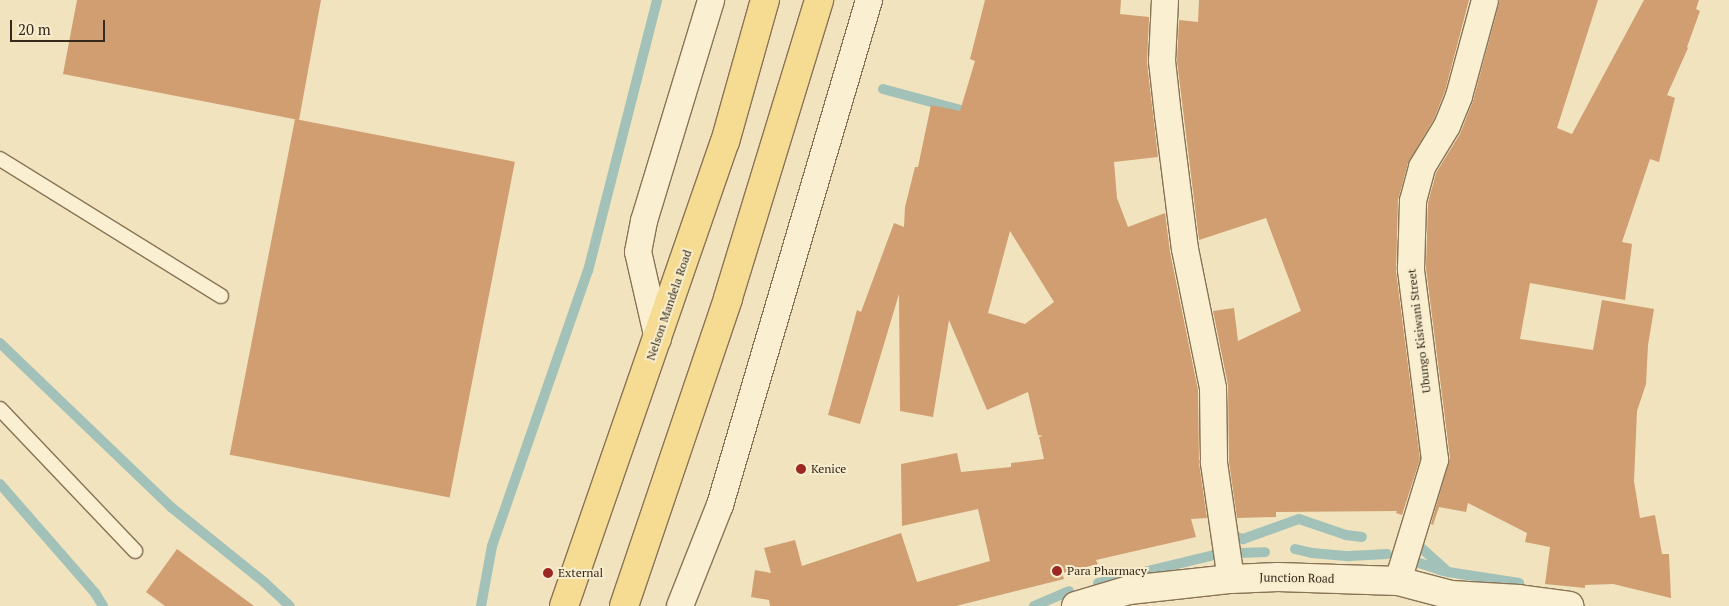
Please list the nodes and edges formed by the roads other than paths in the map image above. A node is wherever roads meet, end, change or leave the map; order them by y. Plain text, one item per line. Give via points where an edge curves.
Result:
1 (710, 0) edge
2 (765, 0) edge
3 (819, 0) edge
4 (869, 0) edge
5 (1165, 0) edge
6 (1485, 0) edge
7 (0, 159) edge
8 (221, 296) dead end
9 (658, 339) junction
10 (0, 409) edge
11 (135, 551) dead end
12 (1231, 579) junction
13 (1398, 580) junction
14 (1450, 601) edge
15 (1525, 603) edge
16 (564, 606) edge
17 (624, 606) edge
18 (680, 606) edge
19 (1076, 606) edge
20 (1570, 606) edge

1 - 9 street via 644,221 638,252
2 - 9 main road, Nelson Mandela Road via 725,142
3 - 17 main road via 728,298
4 - 18 street via 720,505
5 - 12 street via 1162,60 1168,115 1185,249 1213,388 1214,463
6 - 13 street, Ubungo Kisiwani Street via 1459,96 1447,126 1422,167 1413,201 1411,269 1435,460
7 - 8 lane
9 - 16 main road, Nelson Mandela Road
10 - 11 lane
12 - 13 main road, Junction Road
12 - 19 main road, Junction Road via 1129,590
13 - 14 main road, Junction Road
14 - 15 main road, Junction Road
15 - 20 main road, Junction Road

